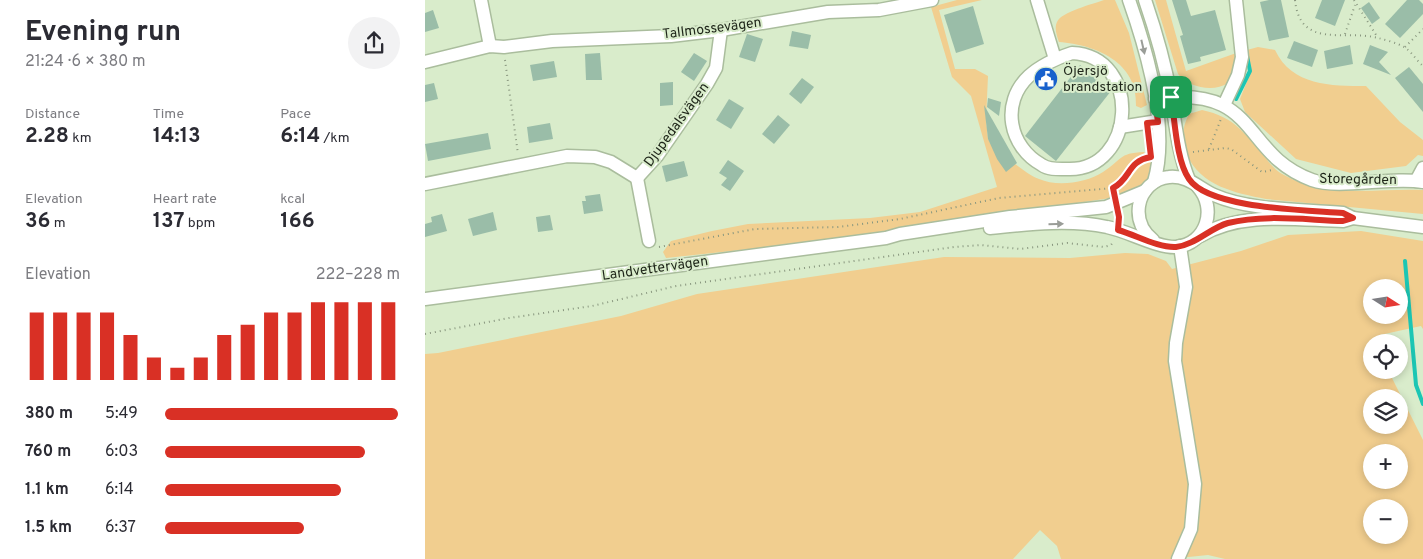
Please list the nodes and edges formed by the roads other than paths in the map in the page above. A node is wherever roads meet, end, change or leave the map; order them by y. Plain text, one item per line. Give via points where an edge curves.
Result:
1 (481, 0) edge
2 (932, 0) edge
3 (1037, 0) edge
4 (1129, 0) edge
5 (1145, 0) edge
6 (1236, 0) edge
7 (721, 30) junction
8 (490, 46) junction
9 (1055, 59) junction
10 (425, 62) edge
11 (1171, 97) junction
12 (1155, 100) junction
13 (1226, 106) junction
14 (1158, 122) junction
15 (1120, 127) junction
16 (1423, 168) edge
17 (637, 178) junction
18 (1419, 182) edge
19 (425, 184) edge
20 (1194, 184) junction
21 (1150, 186) junction
22 (1353, 218) junction
23 (1423, 227) edge
24 (1198, 237) junction
25 (886, 238) junction
26 (649, 241) road end
27 (1157, 243) junction
28 (1180, 246) junction
29 (425, 299) edge
30 (1178, 559) edge

1 - 8 street
2 - 7 street, Tallmossevägen via 879,10 828,12
3 - 9 street
4 -> 12 street via 1142,40
5 - 11 street via 1156,31
6 - 13 street via 1242,57
7 - 8 street, Tallmossevägen via 671,36
7 - 17 street, Djupedalsvägen via 721,49 707,84 657,156
8 - 10 street, Tallmossevägen
9 - 15 street via 1081,53 1102,65 1113,76 1121,90 1123,110
9 - 15 street via 1029,76 1014,98 1012,126 1023,151 1045,167 1073,169 1098,160 1108,152
11 - 12 street, Storegården
11 - 13 street, Storegården via 1209,100
11 - 20 street via 1180,154
12 - 14 street
13 - 18 street, Storegården via 1241,116 1291,171 1315,181
14 - 15 street
14 - 21 street via 1160,156
16 - 18 street, Storegården
17 - 19 street, Djupedalsvägen via 611,162 567,156
17 - 26 street
20 - 21 street, Landvettervägen via 1172,176
20 - 22 street, Landvettervägen via 1234,203 1343,213
20 - 24 street via 1205,197 1208,214
21 - 25 street, Landvettervägen via 1117,204 1093,209 1011,217
21 - 27 street via 1138,208 1139,220 1147,236
22 - 23 street, Landvettervägen
22 - 24 street, Landvettervägen via 1343,221 1247,220 1227,223
24 - 28 street, Landvettervägen
25 -> 27 street, Landvettervägen via 900,240 1044,224 1092,224
25 - 29 street, Landvettervägen
27 - 28 street, Landvettervägen
28 - 30 street via 1186,287 1175,361 1195,484 1191,530

